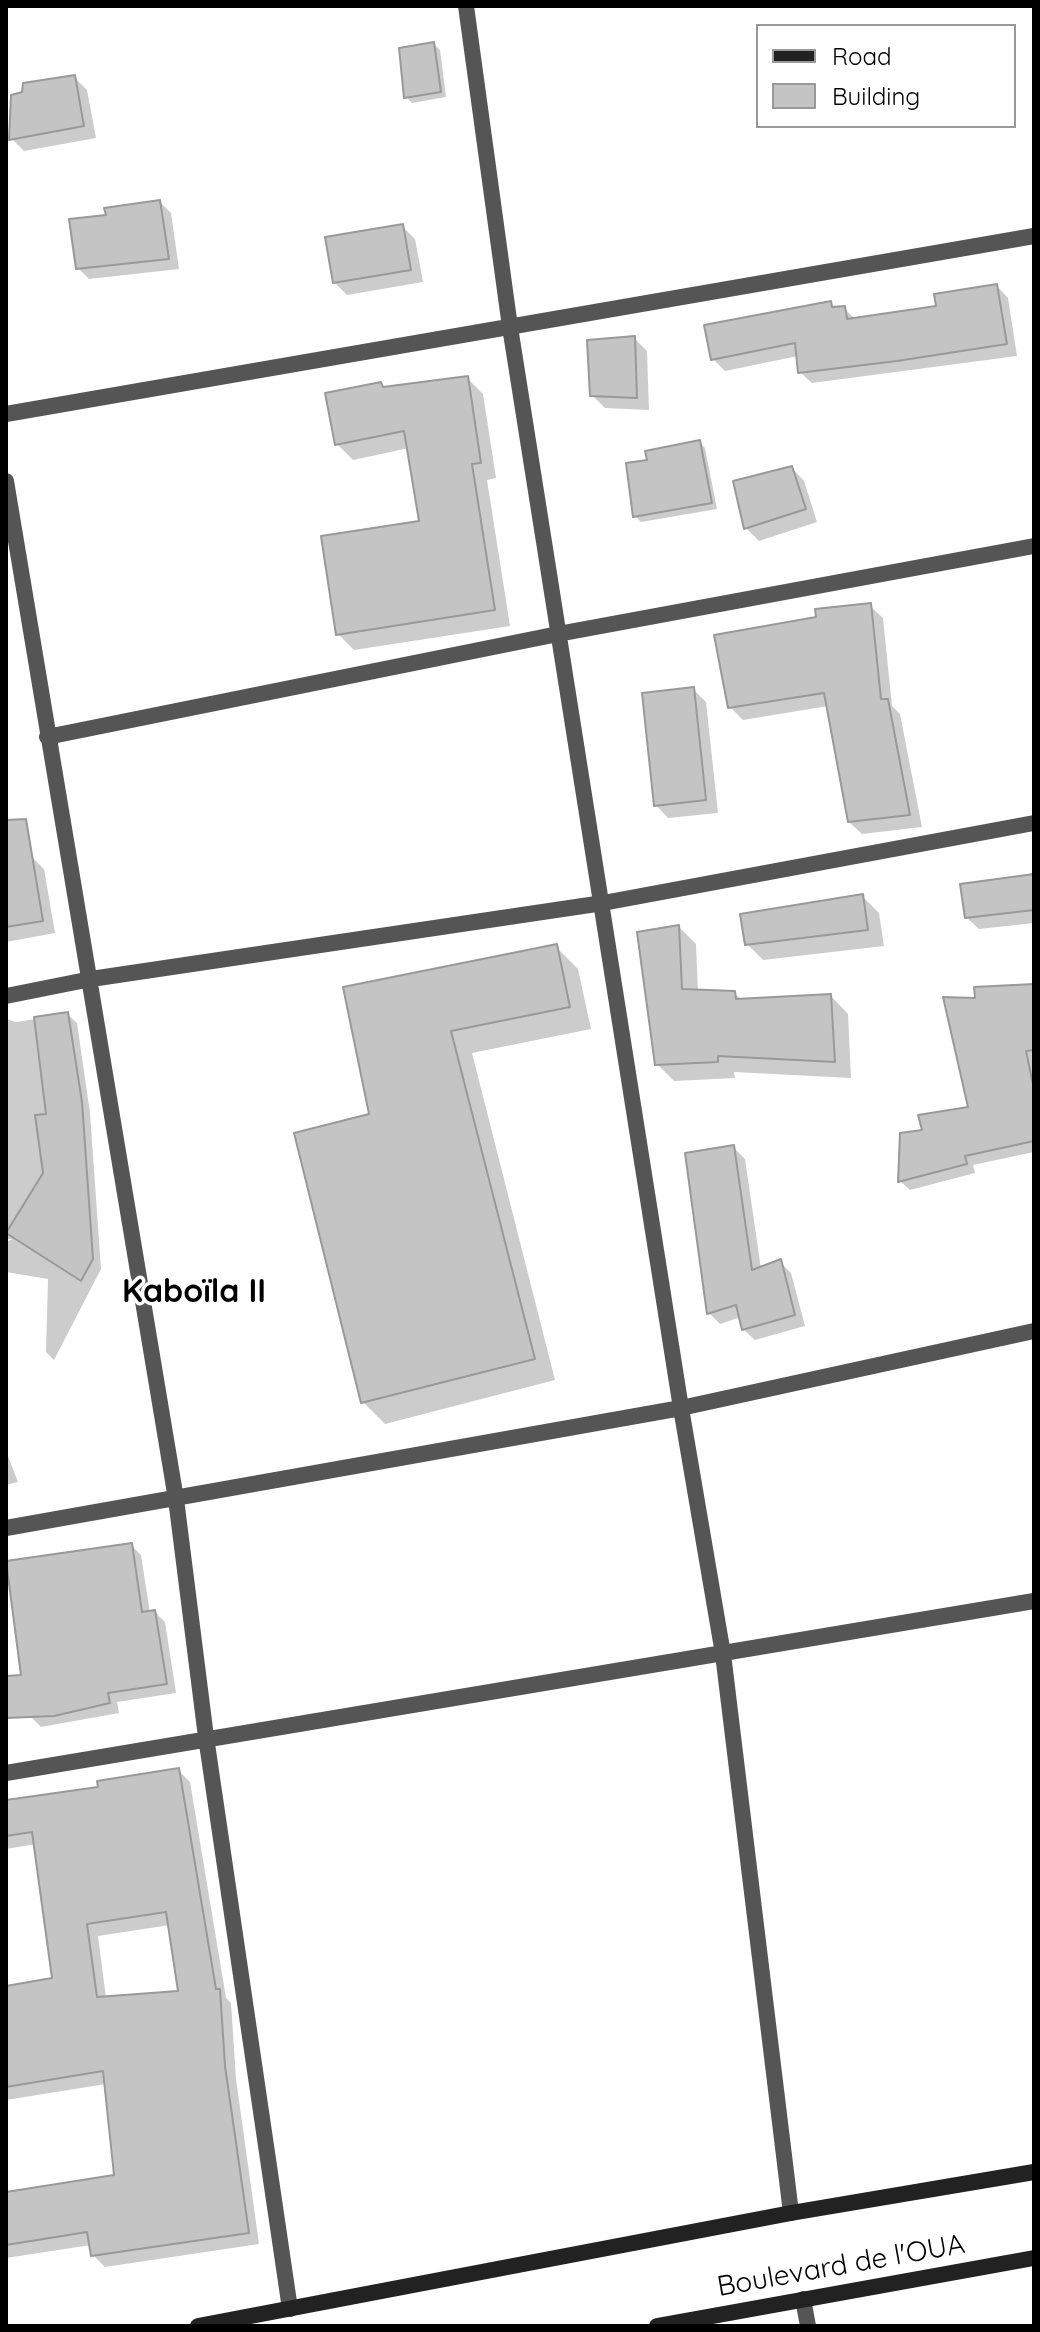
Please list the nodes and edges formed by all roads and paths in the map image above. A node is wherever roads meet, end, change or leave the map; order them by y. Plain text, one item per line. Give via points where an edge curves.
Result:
1 (466, 6) edge
2 (1034, 236) edge
3 (510, 327) junction
4 (6, 414) edge
5 (6, 481) edge
6 (1034, 546) edge
7 (558, 634) junction
8 (47, 737) junction
9 (1034, 823) edge
10 (603, 903) junction
11 (91, 979) junction
12 (6, 996) edge
13 (1034, 1331) edge
14 (681, 1408) junction
15 (176, 1499) junction
16 (6, 1528) edge
17 (1034, 1601) edge
18 (723, 1654) junction
19 (206, 1737) junction
20 (6, 1773) edge
21 (1034, 2172) edge
22 (791, 2213) junction
23 (1034, 2258) edge
24 (803, 2299) junction
25 (290, 2309) junction
26 (198, 2326) edge
27 (657, 2326) edge
28 (808, 2326) edge

1 - 3 street
2 - 3 street
3 - 4 street
3 - 7 street
5 - 8 street
6 - 7 street
7 - 8 street
7 - 10 street
8 - 11 street
9 - 10 street
10 - 11 street
10 - 14 street
11 - 12 street
11 - 15 street
13 - 14 street
14 - 15 street
14 - 18 street
15 - 16 street
15 - 19 street
17 - 18 street
18 - 19 street
18 - 22 street
19 - 20 street
19 - 25 street
21 - 22 main road
22 - 25 main road
23 - 24 main road, Boulevard de l'OUA
24 - 27 main road, Boulevard de l'OUA
24 - 28 street
25 - 26 main road

